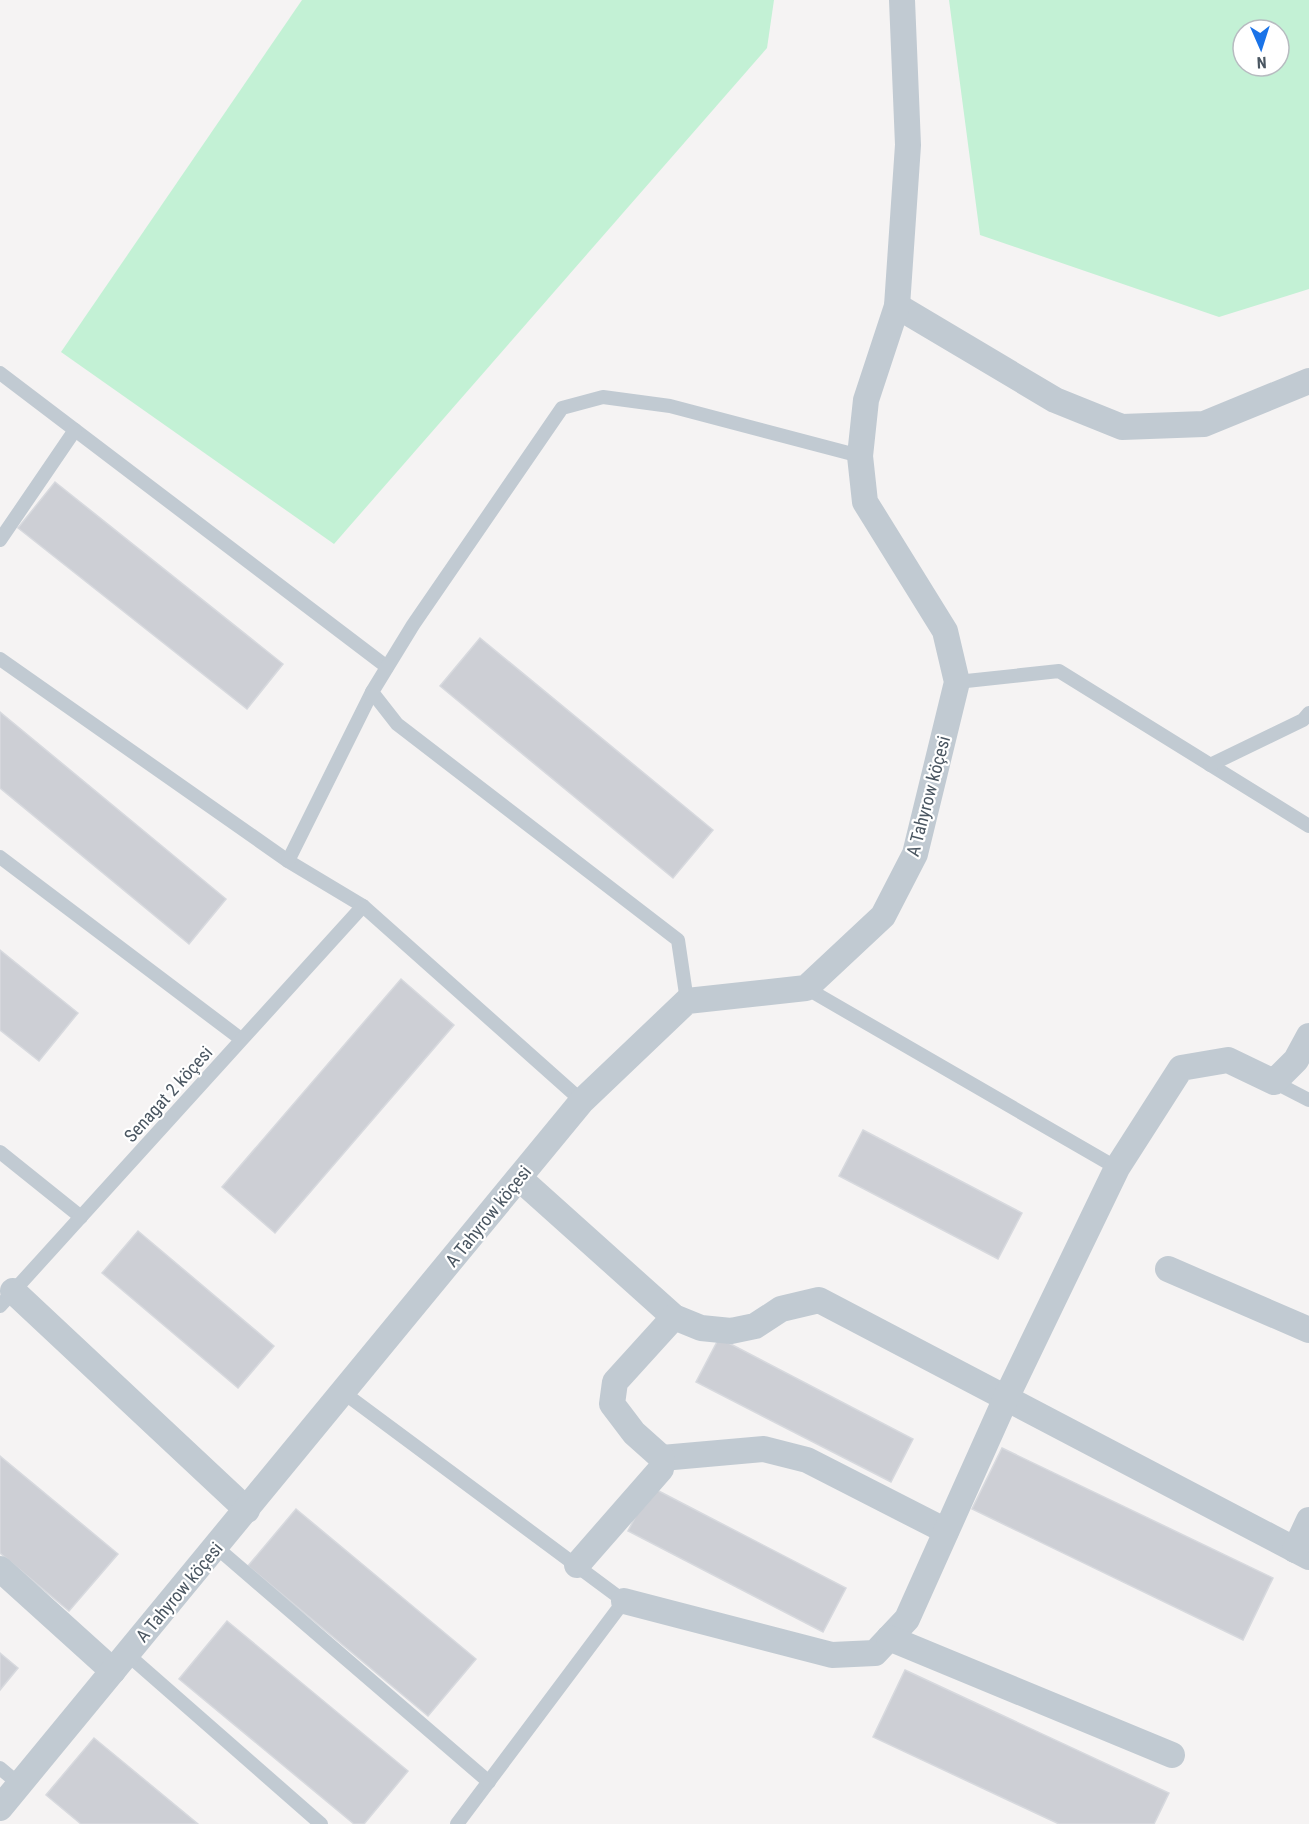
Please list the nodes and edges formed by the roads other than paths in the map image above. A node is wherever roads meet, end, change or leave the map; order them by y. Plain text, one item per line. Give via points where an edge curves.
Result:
1 (903, 0) edge
2 (897, 306) junction
3 (0, 373) edge
4 (1309, 381) edge
5 (75, 430) junction
6 (860, 456) junction
7 (0, 540) edge
8 (0, 659) edge
9 (387, 667) junction
10 (957, 682) junction
11 (372, 692) junction
12 (1309, 713) edge
13 (1210, 765) junction
14 (1309, 826) edge
15 (0, 857) edge
16 (288, 861) junction
17 (363, 906) junction
18 (806, 988) junction
19 (687, 1001) junction
20 (1309, 1036) edge
21 (241, 1039) junction
22 (1274, 1082) junction
23 (1309, 1100) edge
24 (582, 1101) junction
25 (0, 1152) edge
26 (1117, 1168) junction
27 (519, 1178) junction
28 (81, 1217) junction
29 (1168, 1269) dead end
30 (7, 1298) edge
31 (674, 1317) junction
32 (1309, 1330) edge
33 (344, 1393) junction
34 (1006, 1398) junction
35 (662, 1458) junction
36 (247, 1510) junction
37 (1309, 1520) edge
38 (946, 1531) junction
39 (216, 1547) junction
40 (1302, 1553) edge
41 (577, 1564) junction
42 (0, 1569) edge
43 (624, 1601) junction
44 (889, 1638) junction
45 (120, 1663) junction
46 (1172, 1755) dead end
47 (0, 1768) edge
48 (489, 1782) junction
49 (19, 1784) junction
50 (0, 1808) edge
51 (321, 1824) edge
52 (457, 1824) edge

1 - 2 street via 908,145
2 - 4 street via 1055,400 1122,427 1204,424
2 - 6 street via 866,400
3 - 5 lane
5 - 7 lane
5 - 9 lane
6 - 9 lane via 670,406 603,398 562,408
6 - 10 street via 865,502 945,631
8 - 16 lane
9 - 11 lane
10 - 13 lane via 1059,671
10 - 18 street, A Tahyrow köçesi via 915,854 884,916
11 - 16 lane
11 - 19 lane via 397,724 678,940
12 - 13 lane via 1303,720
13 - 14 lane
15 - 21 lane
16 - 17 lane
17 - 21 lane, Senagat 2 köçesi
17 - 24 lane
18 - 19 street
18 - 26 lane
19 - 24 street, A Tahyrow köçesi
20 - 22 street via 1296,1060
21 - 28 lane, Senagat 2 köçesi
22 - 23 lane
22 - 26 street via 1228,1060 1182,1068
24 - 27 street, A Tahyrow köçesi
25 - 28 lane
26 - 34 street
27 - 31 street
27 - 33 street, A Tahyrow köçesi
28 - 30 lane, Senagat 2 köçesi
29 - 32 street
30 - 36 street
31 - 34 street via 701,1328 731,1331 755,1326 781,1309 819,1300
31 - 35 street via 615,1382 612,1404 634,1433
33 - 36 street, A Tahyrow köçesi
33 - 41 lane
34 - 38 street
34 - 40 street
35 - 38 street via 764,1449 807,1460
35 - 41 street via 661,1469
36 - 39 street, A Tahyrow köçesi
37 - 40 street
38 - 44 street via 907,1619
39 - 45 street, A Tahyrow köçesi
39 - 48 lane
41 - 43 lane
42 - 45 street
43 - 44 street via 832,1655 875,1653
43 - 48 lane
44 - 46 street
45 - 49 street, A Tahyrow köçesi
45 - 51 lane
47 - 49 lane
48 - 52 lane
49 - 50 street, A Tahyrow köçesi

